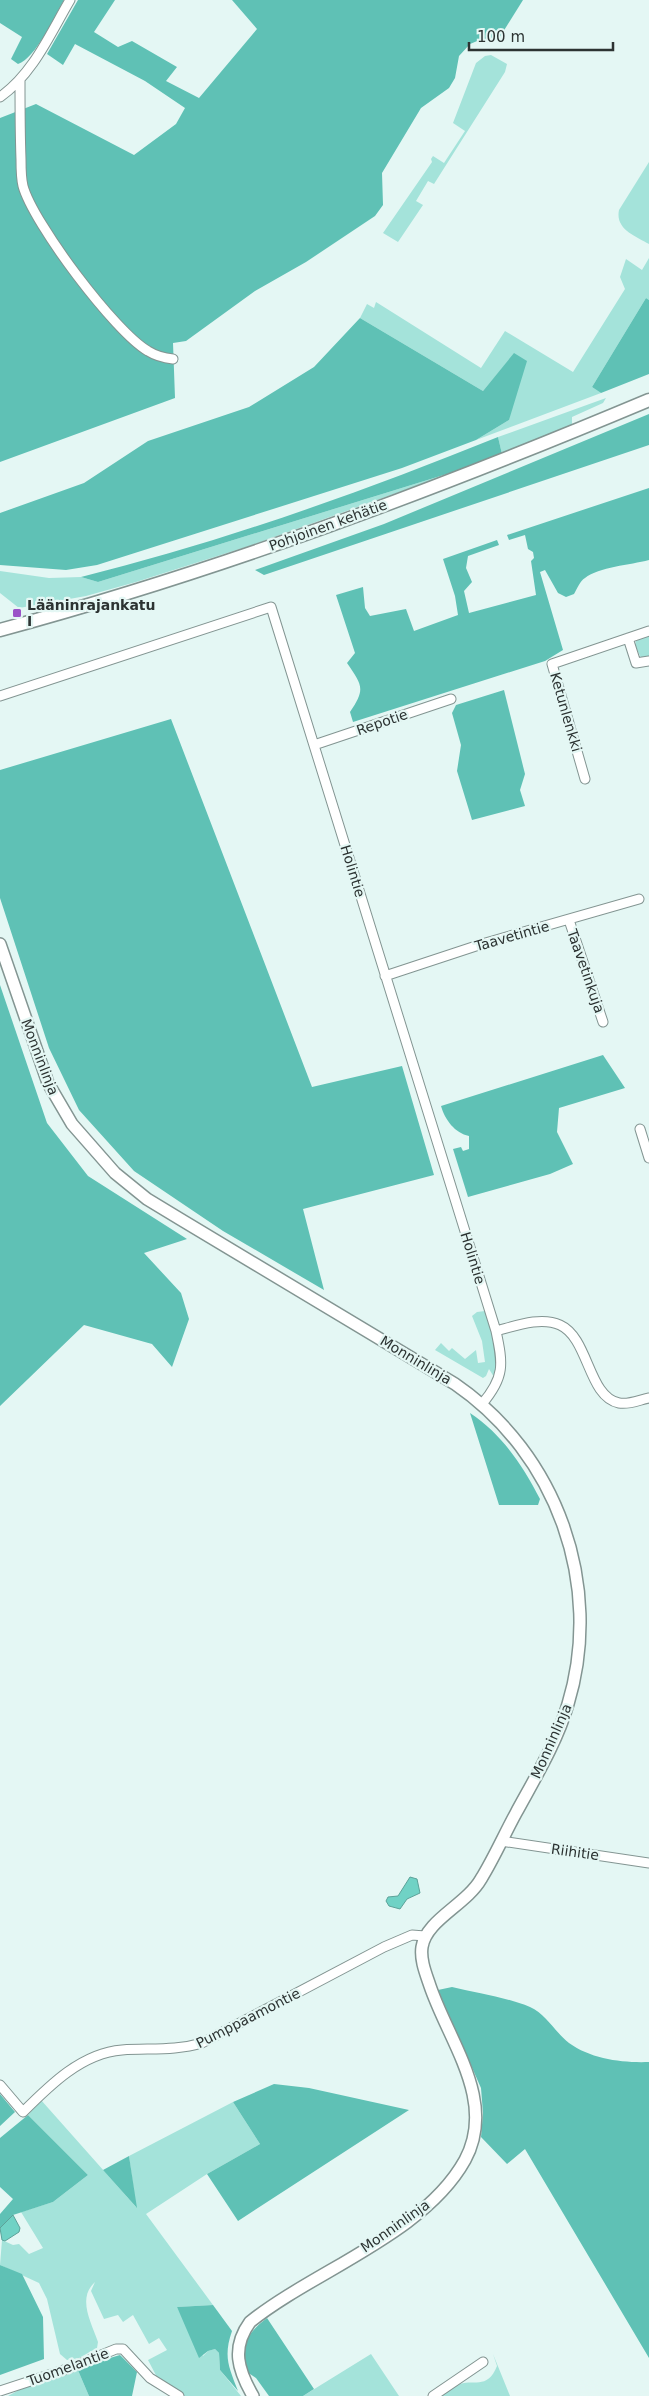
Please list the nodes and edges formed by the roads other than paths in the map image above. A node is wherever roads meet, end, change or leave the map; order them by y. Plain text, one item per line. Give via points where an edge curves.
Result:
1 (70, 0) edge
2 (20, 80) junction
3 (0, 98) edge
4 (173, 359) dead end
5 (649, 400) edge
6 (0, 630) edge
7 (649, 631) edge
8 (628, 638) junction
9 (649, 661) edge
10 (0, 696) edge
11 (451, 699) dead end
12 (314, 745) junction
13 (585, 779) dead end
14 (639, 900) dead end
15 (568, 920) junction
16 (0, 944) edge
17 (385, 976) junction
18 (603, 1022) dead end
19 (640, 1129) dead end
20 (649, 1158) edge
21 (496, 1331) junction
22 (649, 1398) edge
23 (482, 1404) junction
24 (501, 1841) junction
25 (649, 1863) edge
26 (425, 1936) junction
27 (0, 2086) edge
28 (484, 2362) dead end
29 (0, 2391) edge
30 (179, 2396) edge
31 (254, 2396) edge
32 (433, 2396) edge

1 - 2 street via 33,64
2 - 3 street
2 - 4 street via 22,185 31,207 64,257 129,336 147,351
5 - 6 main road, Pohjoinen kehätie via 358,515 143,588
7 - 8 street, Ketunlenkki
8 - 9 street via 636,663
8 - 13 street, Ketunlenkki via 552,664
10 - 12 street, Holintie via 271,607
11 - 12 street, Repotie
12 - 17 street, Holintie
14 - 15 street, Taavetintie
15 - 17 street, Taavetintie
15 - 18 street, Taavetinkuja
16 - 23 street, Monninlinja via 48,1082 72,1124 115,1173 164,1209 433,1370
17 - 21 street, Holintie
19 - 20 street
21 - 22 street via 537,1322 560,1325 576,1339 607,1397 617,1403
21 - 23 street, Holintie via 501,1373 494,1390
23 - 24 street, Monninlinja via 529,1458 556,1505 576,1567 581,1606 576,1671 564,1718
24 - 25 street, Riihitie
24 - 26 street, Monninlinja via 471,1894 432,1926
26 - 27 street, Pumppaamontie via 412,1935 384,1947 202,2042 170,2049 122,2050 93,2057 61,2077 23,2112
26 - 31 street, Monninlinja via 422,1954 429,1984 475,2099 476,2128 470,2147 444,2189 410,2219 250,2322 239,2342 237,2358
28 - 32 street
29 - 30 street, Tuomelantie via 123,2349 150,2378

